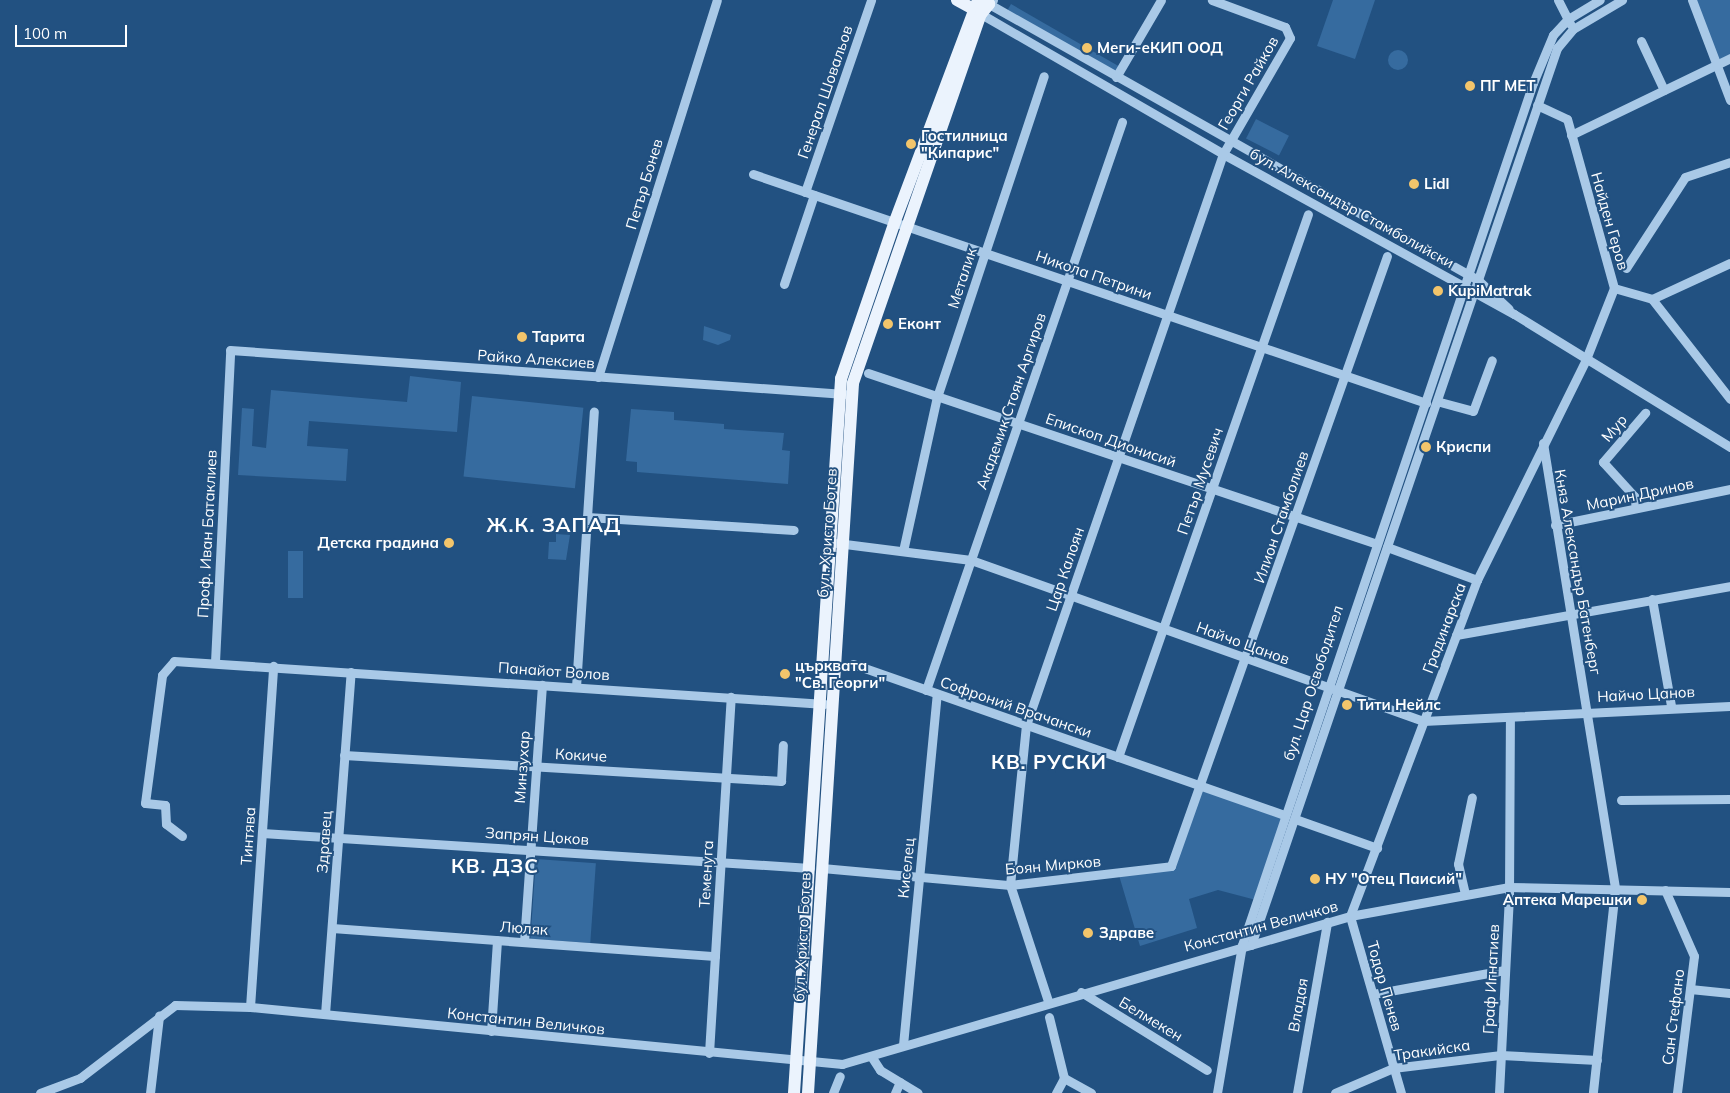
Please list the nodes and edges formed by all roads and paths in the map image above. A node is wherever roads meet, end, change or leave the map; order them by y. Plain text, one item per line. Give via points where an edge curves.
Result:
1 (717, 0) edge
2 (870, 0) edge
3 (957, 0) edge
4 (1161, 0) edge
5 (1212, 0) edge
6 (1558, 0) edge
7 (1600, 0) edge
8 (1622, 0) edge
9 (1692, 0) edge
10 (983, 4) edge
11 (1568, 19) junction
12 (1573, 29) junction
13 (1641, 41) dead end
14 (1730, 58) edge
15 (1717, 65) junction
16 (1044, 76) dead end
17 (1116, 77) junction
18 (1726, 80) edge
19 (1664, 90) junction
20 (1730, 100) edge
21 (1538, 105) junction
22 (1122, 122) dead end
23 (1571, 135) junction
24 (1230, 142) junction
25 (1223, 154) junction
26 (1730, 162) edge
27 (753, 174) dead end
28 (809, 194) junction
29 (1308, 214) dead end
30 (895, 221) junction
31 (908, 225) junction
32 (985, 252) junction
33 (1387, 256) dead end
34 (1730, 263) edge
35 (1626, 268) dead end
36 (1468, 275) junction
37 (1067, 280) junction
38 (1478, 280) junction
39 (784, 284) dead end
40 (1614, 288) junction
41 (1463, 289) junction
42 (1474, 295) junction
43 (1652, 299) junction
44 (1514, 314) junction
45 (1168, 315) junction
46 (1262, 347) junction
47 (230, 350) joint
48 (1586, 359) junction
49 (1492, 360) dead end
50 (868, 373) dead end
51 (1345, 375) junction
52 (598, 377) junction
53 (845, 394) junction
54 (937, 397) junction
55 (1730, 399) edge
56 (1440, 402) junction
57 (1426, 403) junction
58 (594, 412) dead end
59 (1644, 413) dead end
60 (1018, 424) junction
61 (1542, 443) junction
62 (1730, 447) edge
63 (1118, 457) junction
64 (1212, 489) junction
65 (1730, 489) edge
66 (1636, 508) junction
67 (587, 517) junction
68 (1295, 517) junction
69 (1555, 525) junction
70 (794, 530) dead end
71 (837, 543) junction
72 (1374, 543) junction
73 (1387, 547) junction
74 (902, 551) junction
75 (971, 560) junction
76 (1477, 580) junction
77 (1730, 586) edge
78 (1070, 595) junction
79 (1652, 599) junction
80 (1570, 613) junction
81 (1163, 629) junction
82 (1456, 635) junction
83 (1246, 657) junction
84 (215, 662) junction
85 (853, 664) dead end
86 (273, 666) junction
87 (351, 672) junction
88 (542, 684) junction
89 (576, 687) junction
90 (1326, 688) junction
91 (926, 690) junction
92 (1336, 692) junction
93 (937, 694) junction
94 (730, 697) junction
95 (827, 704) junction
96 (1670, 706) junction
97 (1730, 706) edge
98 (1588, 711) junction
99 (1510, 717) junction
100 (1423, 721) junction
101 (1026, 725) junction
102 (783, 745) dead end
103 (344, 755) junction
104 (1118, 757) junction
105 (536, 766) junction
106 (726, 777) junction
107 (1201, 786) junction
108 (1472, 797) dead end
109 (1730, 799) edge
110 (1621, 800) dead end
111 (1284, 815) junction
112 (1298, 820) dead end
113 (262, 832) junction
114 (182, 836) dead end
115 (338, 838) junction
116 (1377, 848) junction
117 (530, 850) junction
118 (721, 862) junction
119 (816, 868) junction
120 (919, 875) junction
121 (1010, 884) junction
122 (1509, 886) junction
123 (1615, 889) junction
124 (1665, 890) junction
125 (1730, 892) edge
126 (1465, 894) junction
127 (1350, 916) junction
128 (1260, 922) junction
129 (1327, 922) junction
130 (332, 928) junction
131 (1273, 937) junction
132 (498, 940) junction
133 (524, 942) junction
134 (1253, 942) junction
135 (1242, 945) junction
136 (715, 956) junction
137 (1242, 957) junction
138 (1505, 970) junction
139 (1690, 989) junction
140 (1081, 992) junction
141 (1730, 993) edge
142 (1372, 994) junction
143 (1048, 1001) junction
144 (250, 1007) junction
145 (325, 1014) junction
146 (159, 1016) junction
147 (1049, 1017) dead end
148 (491, 1031) junction
149 (903, 1045) junction
150 (710, 1053) junction
151 (1501, 1055) junction
152 (871, 1056) junction
153 (1596, 1060) junction
154 (806, 1063) junction
155 (1393, 1068) junction
156 (1208, 1070) dead end
157 (840, 1076) dead end
158 (1064, 1078) junction
159 (900, 1082) junction
160 (40, 1093) edge
161 (150, 1093) edge
162 (794, 1093) edge
163 (808, 1093) edge
164 (833, 1093) edge
165 (895, 1093) edge
166 (918, 1093) edge
167 (1056, 1093) edge
168 (1091, 1093) edge
169 (1217, 1093) edge
170 (1297, 1093) edge
171 (1335, 1093) edge
172 (1401, 1093) edge
173 (1500, 1093) edge
174 (1593, 1093) edge
175 (1677, 1093) edge

1 - 52 street, Петър Бонев
2 - 28 street, Генерал Шовальов
3 - 10 main road, бул. Александър Стамболийски
4 - 17 street
5 - 24 street, Георги Райков via 1289,32
6 - 11 street
7 - 11 street
8 - 12 street
9 - 15 street
10 - 17 street, бул. Александър Стамболийски
10 - 25 street, бул. Александър Стамболийски
10 - 30 main road, бул. Христо Ботев
10 - 31 main road, бул. Христо Ботев
11 - 12 street
11 - 36 street via 1547,45
12 - 21 street via 1557,48
13 - 19 street
14 - 15 street
15 - 18 street
15 - 19 street
16 - 32 street, Металик
17 - 24 street, бул. Александър Стамболийски
18 - 20 street
19 - 23 street
21 - 23 street, Найден Геров via 1562,114
21 - 38 street
22 - 37 street, Академик Стоян Аргиров
23 - 40 street, Найден Геров
24 - 25 street, Цар Калоян
24 - 36 street, бул. Александър Стамболийски
25 - 41 street, бул. Александър Стамболийски
25 - 45 street, Цар Калоян
26 - 35 street via 1685,177
27 - 28 street, Никола Петрини
28 - 30 street, Никола Петрини
28 - 39 street, Генерал Шовальов
29 - 46 street, Петър Мусевич
30 - 31 street, Никола Петрини
30 - 53 main road, бул. Христо Ботев
31 - 32 street, Никола Петрини
31 - 53 main road, бул. Христо Ботев
32 - 37 street, Никола Петрини
32 - 54 street, Металик
33 - 51 street, Илион Стамболиев
34 - 43 street
36 - 38 street, бул. Александър Стамболийски
36 - 41 street, бул. Цар Освободител
37 - 45 street, Никола Петрини
37 - 60 street, Академик Стоян Аргиров
38 - 42 street, бул. Цар Освободител
38 - 44 street, бул. Александър Стамболийски
40 - 43 street
40 - 48 street, Найден Геров
41 - 42 street, бул. Александър Стамболийски
41 - 57 street, бул. Цар Освободител
42 - 44 street, бул. Александър Стамболийски
42 - 56 street, бул. Цар Освободител
43 - 55 street
44 - 48 street, бул. Александър Стамболийски
45 - 46 street, Никола Петрини
45 - 63 street, Цар Калоян
46 - 51 street, Никола Петрини
46 - 64 street, Петър Мусевич
47 - 52 street, Райко Алексиев
47 - 84 street, Проф. Иван Батаклиев
48 - 61 street, Градинарска
48 - 62 street, бул. Александър Стамболийски
49 - 56 street via 1473,411
50 - 54 street, Епископ Дионисий
51 - 57 street, Никола Петрини
51 - 68 street, Илион Стамболиев
52 - 53 street, Райко Алексиев
53 - 71 main road, бул. Христо Ботев
54 - 60 street, Епископ Дионисий
54 - 74 street, Металик
56 - 73 street, бул. Цар Освободител
57 - 72 street, бул. Цар Освободител
58 - 67 street
59 - 66 street, Мур via 1603,462 1634,496
60 - 63 street, Епископ Дионисий
60 - 75 street, Академик Стоян Аргиров
61 - 69 street, Княз Александър Батенберг
61 - 76 street, Градинарска
63 - 64 street, Епископ Дионисий
63 - 78 street, Цар Калоян
64 - 68 street, Епископ Дионисий
64 - 81 street, Петър Мусевич
65 - 66 street, Марин Дринов
66 - 69 street, Марин Дринов
67 - 70 street
67 - 89 street
68 - 72 street, Епископ Дионисий
68 - 83 street, Илион Стамболиев
69 - 80 street, Княз Александър Батенберг
71 - 74 street, Найчо Цанов
71 - 95 main road, бул. Христо Ботев
72 - 90 street, бул. Цар Освободител
73 - 76 street
73 - 92 street, бул. Цар Освободител
74 - 75 street, Найчо Цанов
75 - 78 street, Найчо Цанов
75 - 91 street, Академик Стоян Аргиров
76 - 82 street, Градинарска
77 - 79 street
78 - 81 street, Найчо Цанов
78 - 101 street, Цар Калоян
79 - 80 street
79 - 96 street
80 - 82 street
80 - 98 street, Княз Александър Батенберг
81 - 83 street, Найчо Цанов
81 - 104 street, Петър Мусевич
82 - 100 street, Градинарска
83 - 90 street, Найчо Цанов
83 - 107 street, Илион Стамболиев
84 - 86 street
84 - 114 street via 174,661 162,675 145,803 165,805 166,824
85 - 91 street, Софроний Врачански
86 - 87 street, Панайот Волов
86 - 113 street, Тинтява
87 - 88 street, Панайот Волов
87 - 103 street, Здравец
88 - 89 street, Панайот Волов
88 - 105 street, Минзухар
89 - 94 street, Панайот Волов
90 - 92 street, Найчо Цанов
90 - 111 street, бул. Цар Освободител
91 - 93 street, Софроний Врачански
92 - 100 street, Найчо Цанов
92 - 128 street, бул. Цар Освободител
93 - 101 street, Софроний Врачански
93 - 120 street, Киселец
94 - 95 street, Панайот Волов
94 - 106 street, Теменуга
95 - 119 main road, бул. Христо Ботев
96 - 97 street, Найчо Цанов
96 - 98 street, Найчо Цанов
98 - 99 street, Найчо Цанов
98 - 123 street, Княз Александър Батенберг
99 - 100 street, Найчо Цанов
99 - 122 street, Граф Игнатиев
100 - 116 street, Градинарска
101 - 104 street, Софроний Врачански
101 - 121 street, Цар Калоян
102 - 106 street, Кокиче via 781,781
103 - 105 street, Кокиче
103 - 115 street, Здравец
104 - 107 street, Софроний Врачански
105 - 106 street, Кокиче
105 - 117 street, Минзухар
106 - 118 street, Теменуга
107 - 111 street, Софроний Врачански
107 - 121 street, Боян Мирков via 1171,866
108 - 126 street via 1458,864
109 - 110 street
111 - 135 street, бул. Цар Освободител
112 - 116 street
113 - 115 street, Запрян Цоков
113 - 144 street, Тинтява
115 - 117 street, Запрян Цоков
115 - 130 street, Здравец
116 - 127 street, Градинарска
117 - 118 street, Запрян Цоков
117 - 133 street, Минзухар
118 - 119 street, Запрян Цоков
118 - 136 street, Теменуга
119 - 120 street, Боян Мирков
119 - 154 main road, бул. Христо Ботев
120 - 121 street, Боян Мирков
120 - 149 street, Киселец
121 - 143 street, Цар Калоян
122 - 123 street, Константин Величков
122 - 126 street, Константин Величков
122 - 138 street, Граф Игнатиев
123 - 124 street, Константин Величков
123 - 153 street, Княз Александър Батенберг
124 - 125 street, Константин Величков
124 - 139 street, Сан Стефано via 1694,956
126 - 127 street, Константин Величков
127 - 129 street, Константин Величков
127 - 142 street, Тодор Пенев
128 - 131 street
128 - 134 street, бул. Цар Освободител
129 - 131 street, Константин Величков
129 - 170 street, Владая
130 - 132 street, Люляк
130 - 145 street, Здравец
131 - 134 street, Константин Величков
132 - 133 street, Люляк
132 - 148 street
133 - 136 street, Люляк
134 - 135 street, Константин Величков
134 - 137 street, бул. Цар Освободител
135 - 137 street, бул. Цар Освободител
135 - 140 street, Константин Величков
136 - 150 street, Теменуга
137 - 169 street, бул. Цар Освободител
138 - 142 street
138 - 151 street, Граф Игнатиев
139 - 141 street
139 - 175 street, Сан Стефано
140 - 143 street, Константин Величков
140 - 156 street, Белмекен
142 - 155 street, Тодор Пенев
143 - 149 street, Константин Величков
144 - 145 street, Константин Величков
144 - 146 street, Константин Величков via 175,1005
145 - 148 street, Константин Величков
146 - 160 street, Константин Величков via 80,1078
146 - 161 street
147 - 158 street
148 - 150 street, Константин Величков
149 - 152 street, Константин Величков
150 - 154 street, Константин Величков
151 - 153 street, Тракийска
151 - 155 street, Тракийска
151 - 173 street, Граф Игнатиев
152 - 154 street, Константин Величков via 842,1064
152 - 159 street via 880,1070
153 - 174 street, Княз Александър Батенберг
154 - 162 main road, бул. Христо Ботев
154 - 163 main road, бул. Христо Ботев
155 - 171 street, Тракийска
155 - 172 street, Тодор Пенев
157 - 164 street
158 - 167 street
158 - 168 street
159 - 165 street
159 - 166 street

